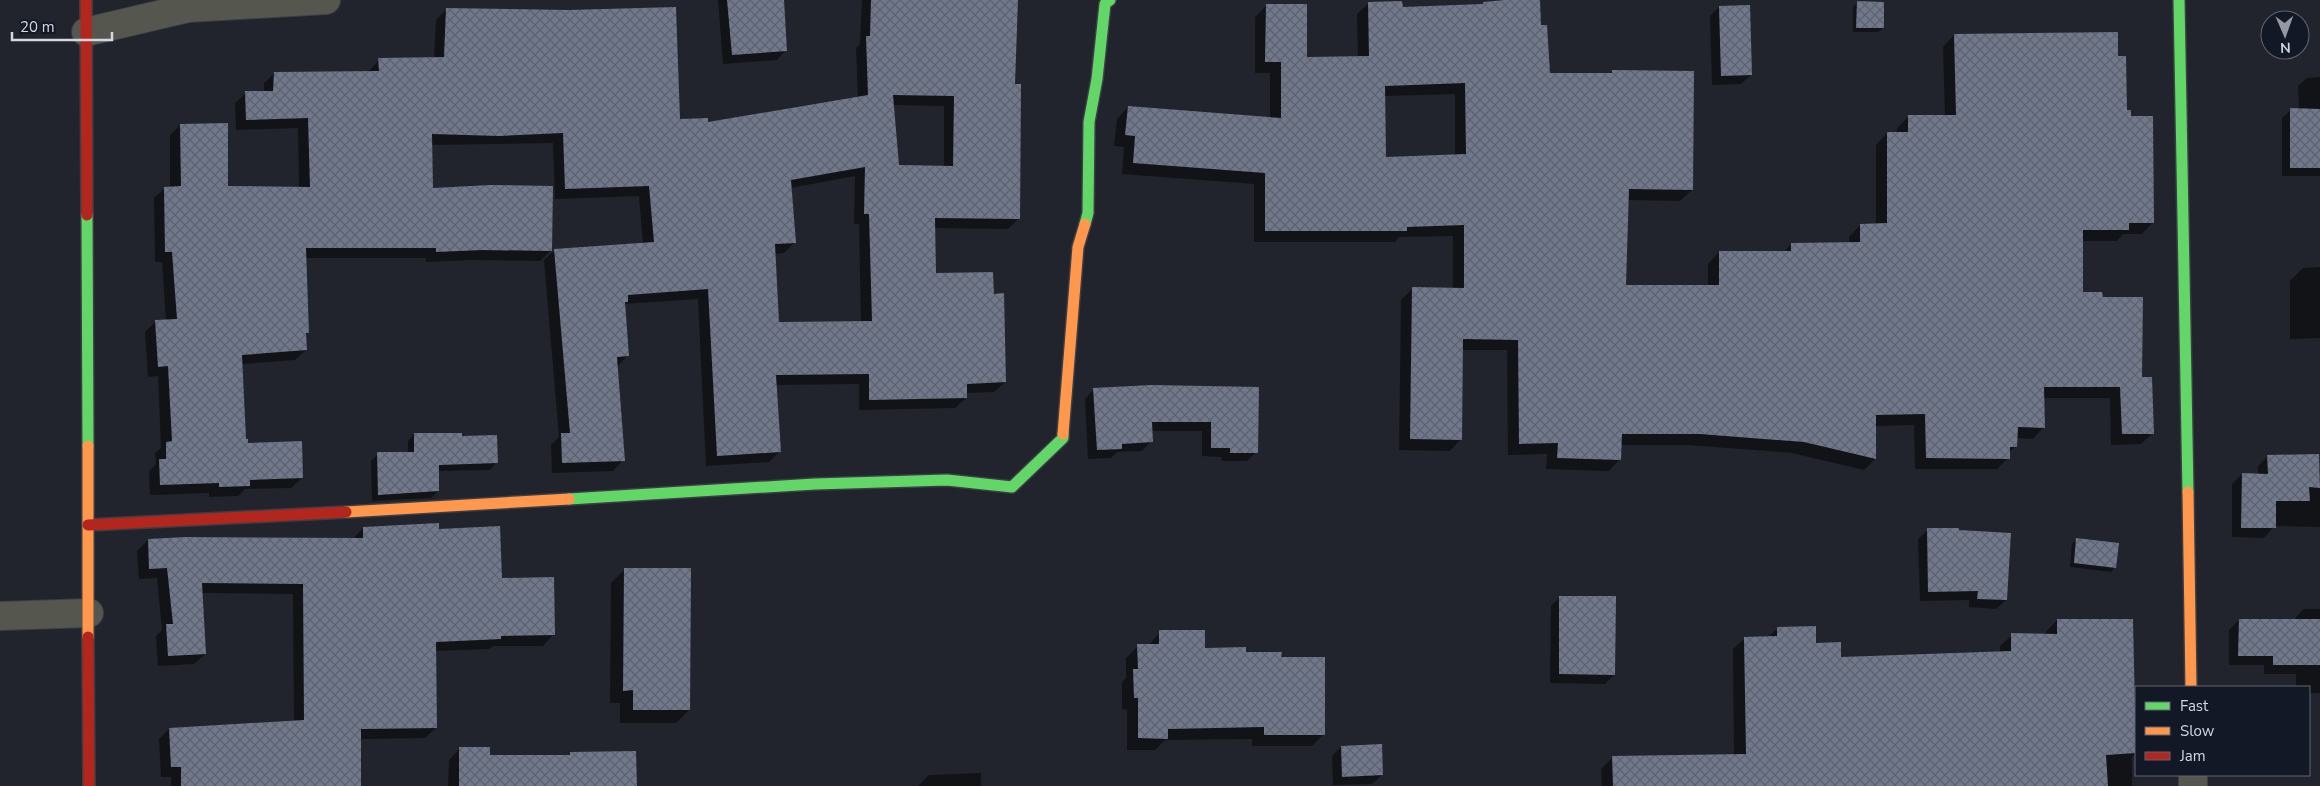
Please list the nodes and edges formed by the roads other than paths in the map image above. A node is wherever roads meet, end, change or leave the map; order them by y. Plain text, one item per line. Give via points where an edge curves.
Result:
1 (86, 0) edge
2 (326, 0) edge
3 (2179, 0) edge
4 (1106, 1) edge
5 (86, 32) junction
6 (88, 524) junction
7 (89, 613) junction
8 (0, 616) edge
9 (2191, 686) edge
10 (89, 786) edge

1 - 5 street
2 - 5 street via 188,8
3 - 9 street
4 - 6 street via 1089,122 1088,213 1078,247 1063,438 1012,487 947,480 814,484
5 - 6 street
6 - 7 street
7 - 8 street
7 - 10 street

